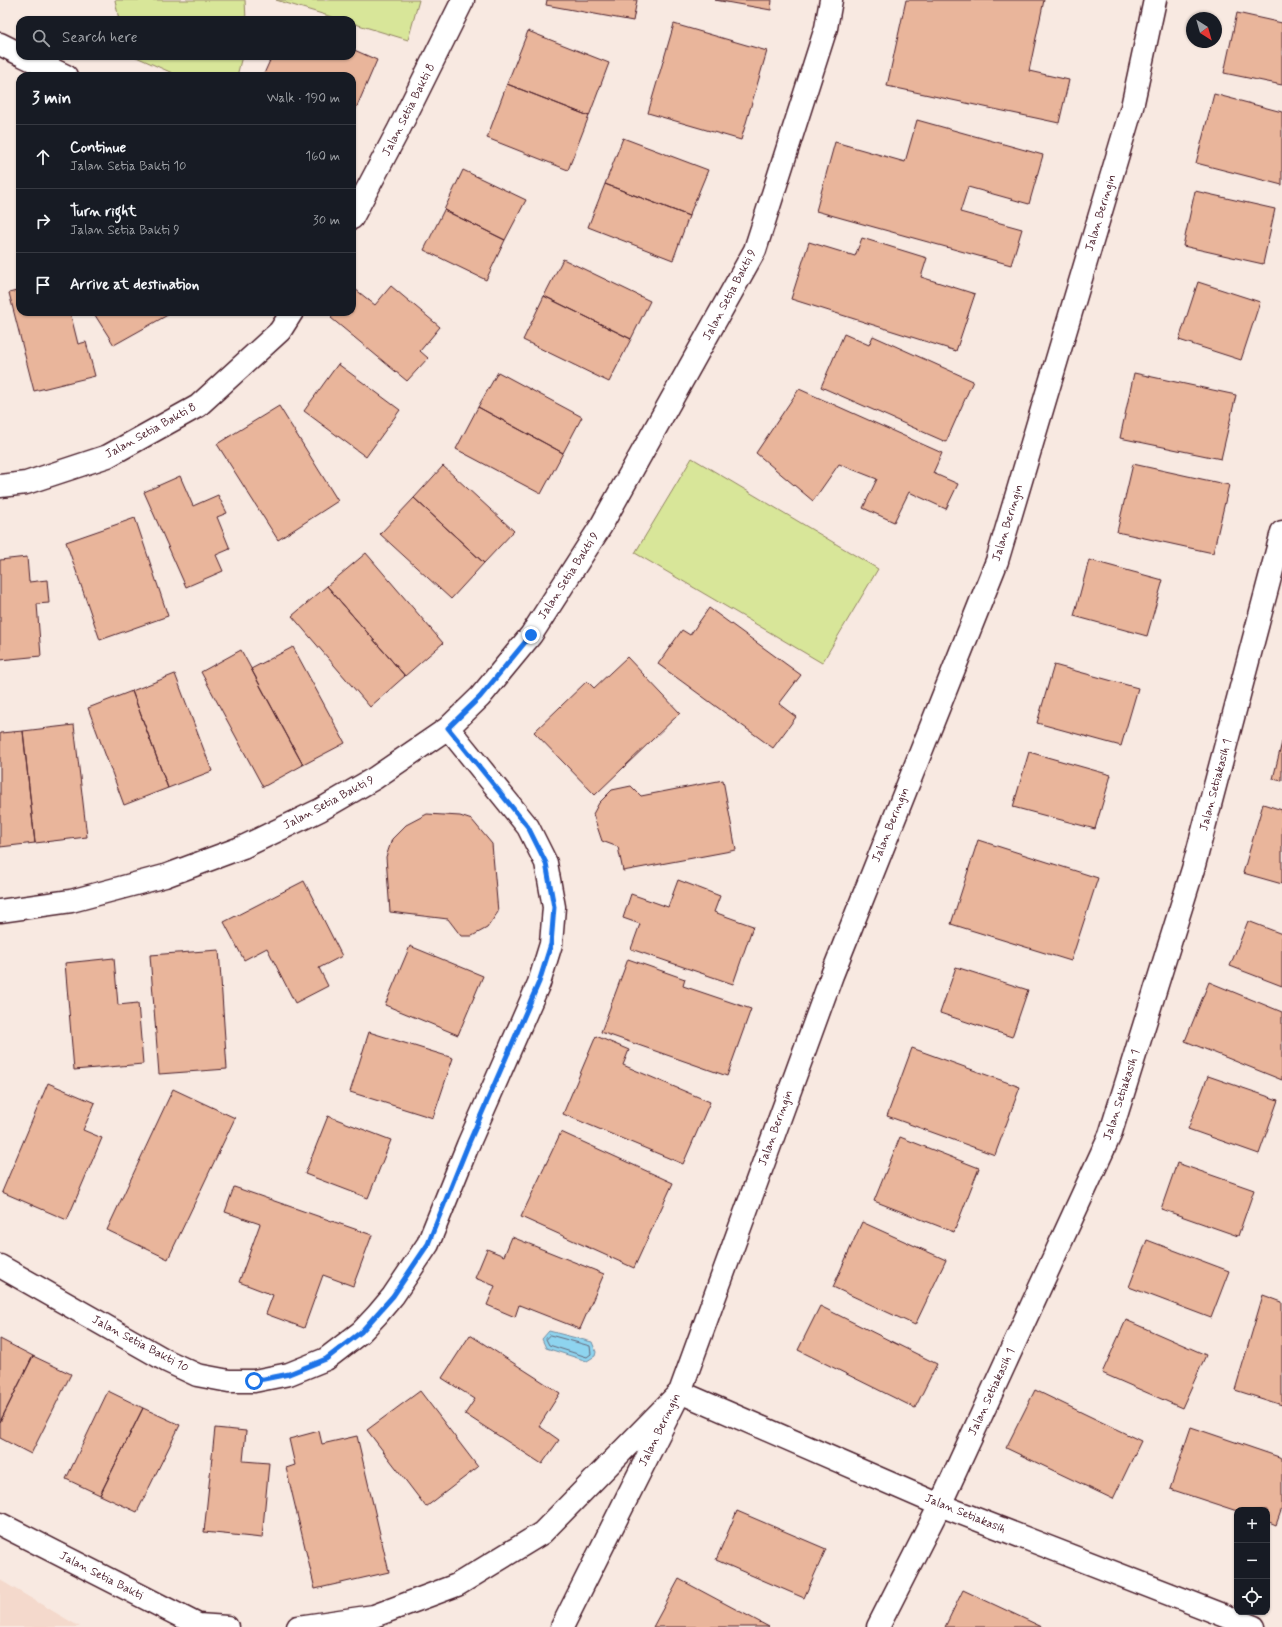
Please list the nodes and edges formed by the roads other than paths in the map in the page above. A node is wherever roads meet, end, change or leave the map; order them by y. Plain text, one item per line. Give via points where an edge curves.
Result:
1 (463, 0) edge
2 (830, 0) edge
3 (1155, 0) edge
4 (0, 44) edge
5 (16, 52) edge
6 (32, 60) edge
7 (58, 72) edge
8 (356, 210) edge
9 (289, 316) edge
10 (0, 486) edge
11 (1282, 532) edge
12 (1278, 563) edge
13 (448, 728) junction
14 (0, 911) edge
15 (0, 1266) edge
16 (680, 1392) junction
17 (940, 1505) junction
18 (0, 1524) edge
19 (200, 1626) edge
20 (227, 1627) edge
21 (298, 1627) edge
22 (562, 1627) edge
23 (878, 1627) edge
24 (1254, 1627) edge

1 - 8 street, Jalan Setia Bakti 8
2 - 13 street, Jalan Setia Bakti 9 via 826,28 755,250 620,495 569,578 531,635 480,697
3 - 16 street, Jalan Beringin via 1132,107 997,561 832,975
4 - 5 street
6 - 7 street
9 - 10 street, Jalan Setia Bakti 8 via 280,331 198,406 108,456 26,483
11 - 12 street, Jalan Setiakasih 1
12 - 17 street, Jalan Setiakasih 1 via 1193,869 1110,1135
13 - 14 street, Jalan Setia Bakti 9 via 369,782 320,810 243,847 165,876 71,901
13 - 15 street, Jalan Setia Bakti 10 via 528,827 546,863 554,907 551,944 539,982 428,1244 378,1315 326,1359 289,1374 254,1381 229,1381 197,1375 167,1361
16 - 17 street, Jalan Setiakasih
16 - 21 street via 542,1532 450,1587 374,1616
16 - 22 street, Jalan Beringin
17 - 23 street, Jalan Setiakasih 1
17 - 24 street, Jalan Setiakasih
18 - 19 street, Jalan Setia Bakti
19 - 20 street

